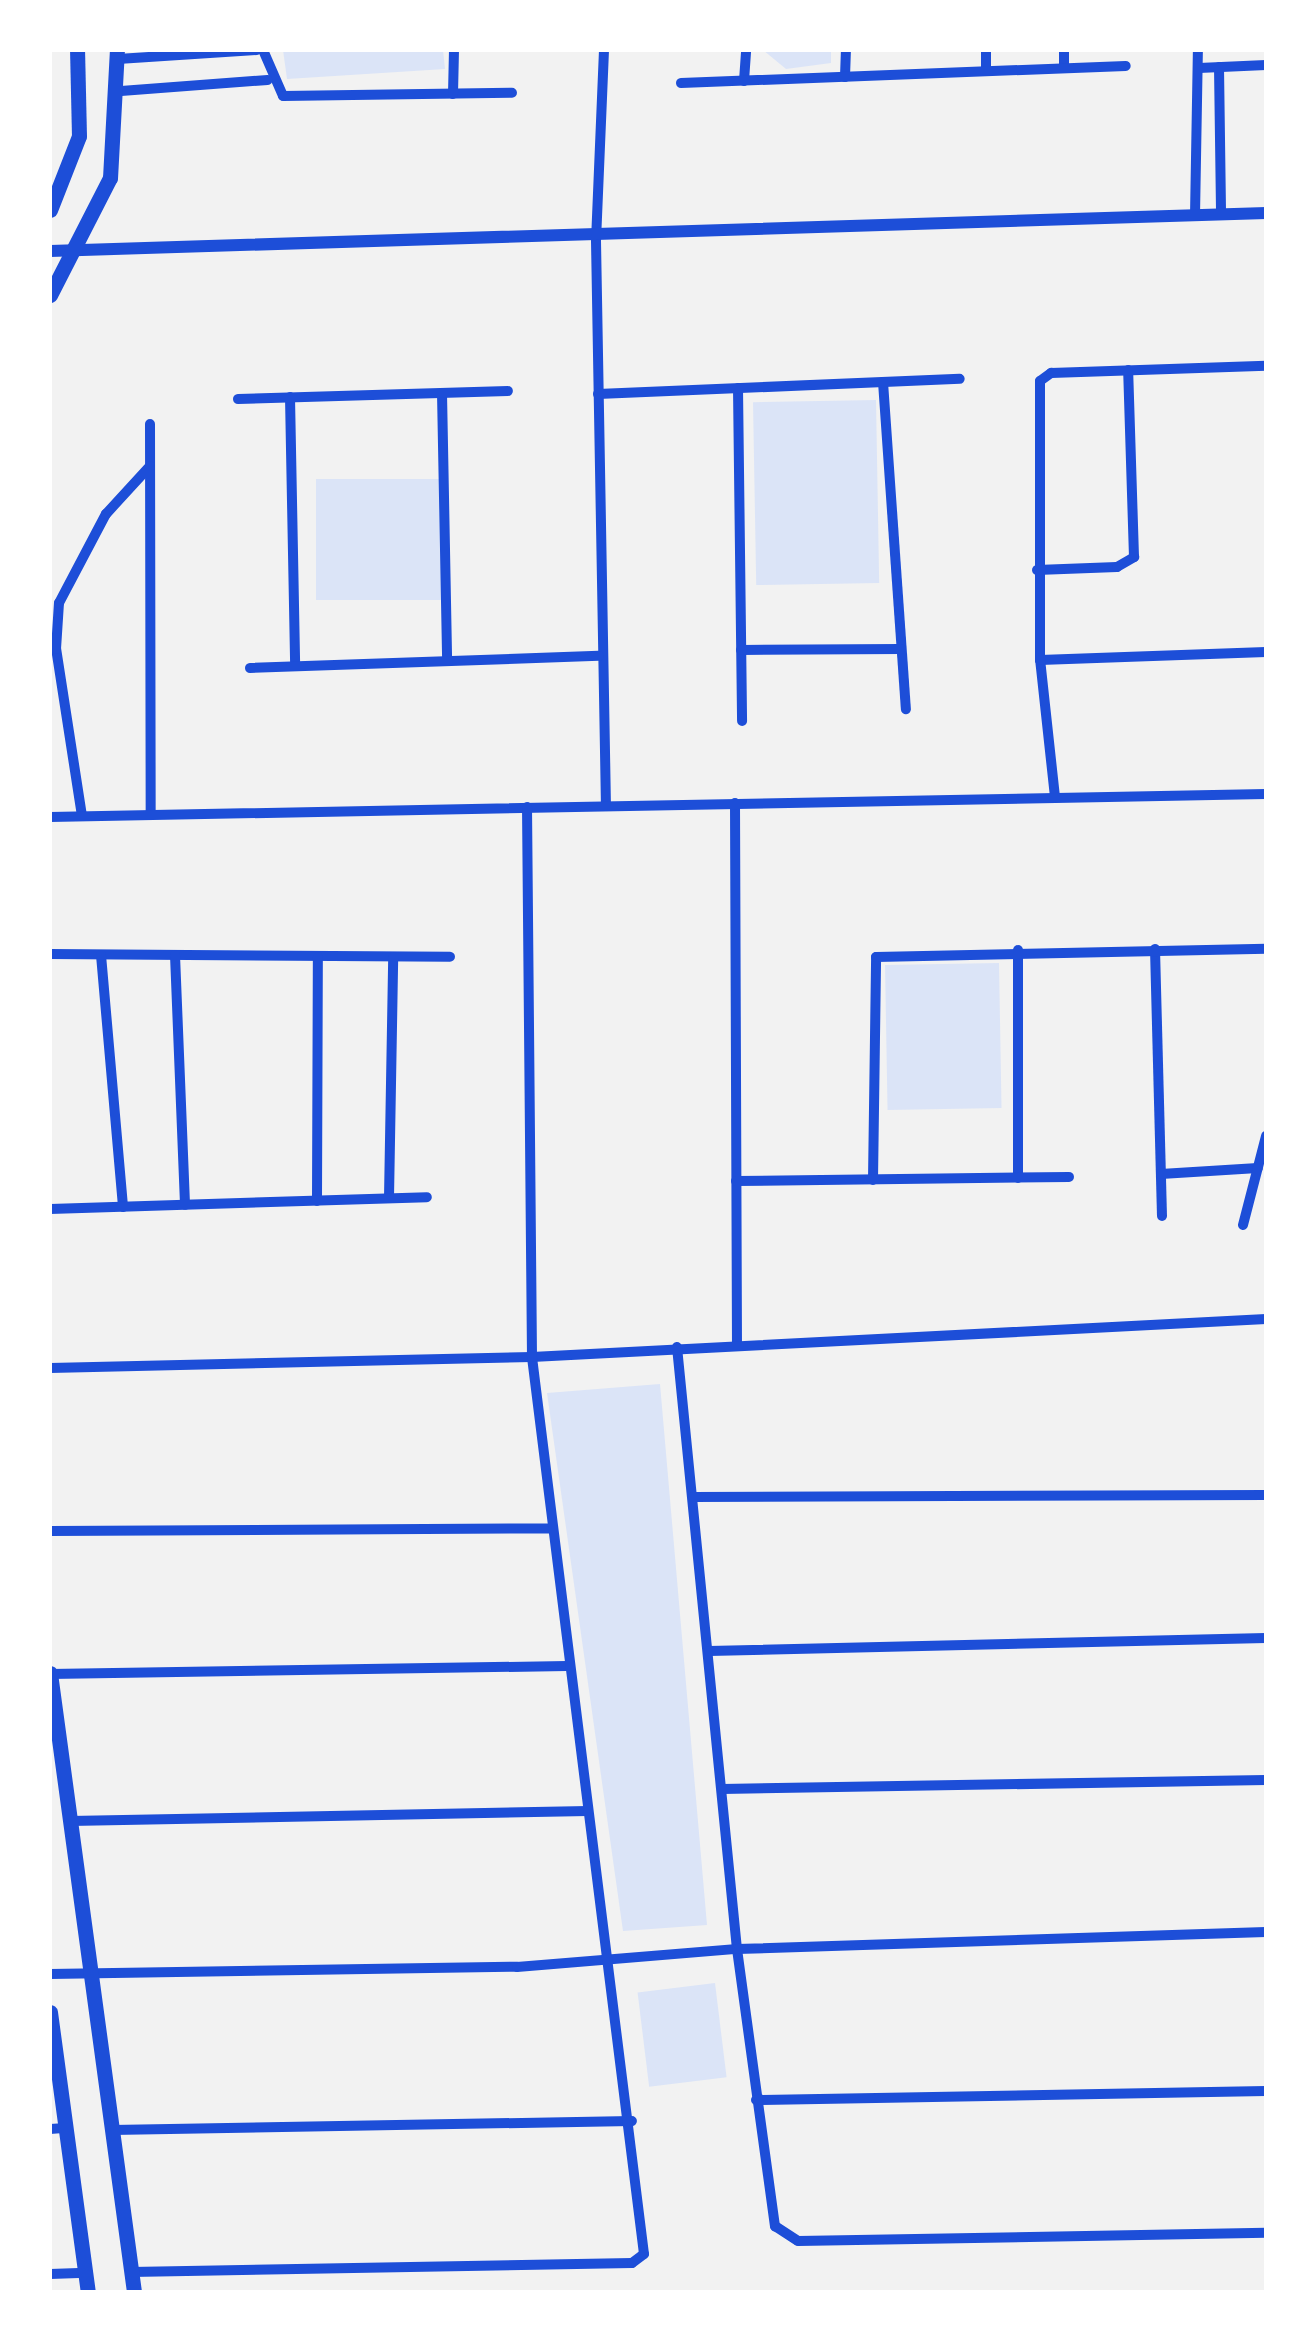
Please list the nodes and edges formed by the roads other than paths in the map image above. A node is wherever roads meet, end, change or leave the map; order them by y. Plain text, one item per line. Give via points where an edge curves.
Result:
1 (77, 50) edge
2 (260, 50) edge
3 (454, 50) edge
4 (604, 50) edge
5 (746, 50) edge
6 (846, 50) edge
7 (986, 50) edge
8 (1064, 50) edge
9 (1198, 50) edge
10 (118, 55) edge
11 (1266, 65) edge
12 (1126, 66) dead end
13 (1219, 67) junction
14 (1064, 68) junction
15 (1198, 68) junction
16 (986, 71) junction
17 (845, 77) junction
18 (268, 80) junction
19 (744, 81) junction
20 (680, 83) dead end
21 (121, 91) junction
22 (512, 92) dead end
23 (453, 94) junction
24 (50, 210) edge
25 (1266, 213) edge
26 (1221, 215) junction
27 (1195, 216) junction
28 (596, 241) junction
29 (50, 252) edge
30 (70, 255) junction
31 (50, 295) edge
32 (1266, 366) edge
33 (1128, 370) junction
34 (960, 380) dead end
35 (883, 382) junction
36 (738, 388) junction
37 (508, 391) dead end
38 (442, 393) junction
39 (598, 394) junction
40 (290, 398) junction
41 (238, 399) dead end
42 (150, 424) dead end
43 (150, 466) junction
44 (1037, 570) junction
45 (741, 650) junction
46 (902, 650) junction
47 (1266, 652) edge
48 (599, 656) junction
49 (1040, 660) junction
50 (447, 662) junction
51 (295, 666) junction
52 (250, 668) dead end
53 (906, 710) dead end
54 (742, 722) dead end
55 (1266, 794) edge
56 (1055, 797) junction
57 (735, 803) junction
58 (606, 806) junction
59 (528, 807) junction
60 (152, 815) junction
61 (82, 816) junction
62 (50, 817) edge
63 (1266, 948) edge
64 (1155, 949) junction
65 (1018, 950) junction
66 (50, 954) edge
67 (102, 955) junction
68 (175, 955) junction
69 (318, 957) junction
70 (393, 957) junction
71 (450, 958) dead end
72 (1266, 1136) edge
73 (1258, 1168) junction
74 (1161, 1174) junction
75 (1069, 1177) dead end
76 (1018, 1178) junction
77 (873, 1180) junction
78 (736, 1182) junction
79 (428, 1197) dead end
80 (389, 1198) junction
81 (317, 1201) junction
82 (185, 1205) junction
83 (123, 1207) junction
84 (50, 1210) edge
85 (1162, 1216) dead end
86 (1244, 1225) dead end
87 (1266, 1319) edge
88 (737, 1344) junction
89 (677, 1348) junction
90 (532, 1357) junction
91 (50, 1368) edge
92 (1266, 1495) edge
93 (693, 1497) junction
94 (549, 1528) junction
95 (50, 1531) edge
96 (1266, 1638) edge
97 (709, 1650) junction
98 (567, 1666) junction
99 (50, 1674) edge
100 (1266, 1780) edge
101 (722, 1790) junction
102 (588, 1811) junction
103 (70, 1820) junction
104 (1266, 1932) edge
105 (737, 1950) junction
106 (609, 1960) junction
107 (50, 1974) edge
108 (90, 1974) junction
109 (50, 2012) edge
110 (1266, 2091) edge
111 (756, 2100) junction
112 (632, 2121) junction
113 (58, 2128) edge
114 (112, 2130) junction
115 (1266, 2234) edge
116 (131, 2272) junction
117 (86, 2273) junction
118 (50, 2274) edge
119 (88, 2292) edge
120 (134, 2292) edge

1 - 24 main road via 79,136
2 - 10 street
2 - 18 street
3 - 23 street
4 - 28 street
5 - 19 street
6 - 17 street
7 - 16 street
8 - 14 street
9 - 15 street
10 - 21 main road
11 - 13 street
12 - 14 street
13 - 15 street
13 - 26 street
14 - 16 street
15 - 27 street
16 - 17 street
17 - 19 street
18 - 21 street
18 - 23 street via 283,96
19 - 20 street
21 - 30 main road via 110,178
22 - 23 street
25 - 26 street
26 - 27 street
27 - 28 street
28 - 30 street
28 - 39 street
29 - 30 street
30 - 31 main road
32 - 33 street
33 - 44 street via 1040,381
33 - 44 street via 1134,557 1117,568
34 - 35 street
35 - 36 street
35 - 46 street
36 - 39 street
36 - 45 street
37 - 38 street
38 - 40 street
38 - 50 street
39 - 48 street
40 - 41 street
40 - 51 street
42 - 43 street
43 - 60 street
43 - 61 street via 106,514 60,603 56,650
44 - 49 street
45 - 46 street
45 - 54 street
46 - 53 street
47 - 49 street
48 - 50 street
48 - 58 street
49 - 56 street
50 - 51 street
51 - 52 street
55 - 56 street
56 - 57 street
57 - 58 street
57 - 78 street
58 - 59 street
59 - 60 street
59 - 90 street
60 - 61 street
61 - 62 street
63 - 64 street
64 - 65 street
64 - 74 street
65 - 76 street
65 - 77 street via 876,957
66 - 67 street
67 - 68 street
67 - 83 street
68 - 69 street
68 - 82 street
69 - 70 street
69 - 81 street
70 - 71 street
70 - 80 street
72 - 73 street
73 - 74 street
73 - 86 street
74 - 85 street
75 - 76 street
76 - 77 street
77 - 78 street
78 - 88 street
79 - 80 street
80 - 81 street
81 - 82 street
82 - 83 street
83 - 84 street
87 - 88 street
88 - 89 street
89 - 90 street
89 - 93 street
90 - 91 street
90 - 94 street
92 - 93 street
93 - 97 street
94 - 95 street
94 - 98 street
96 - 97 street
97 - 101 street
98 - 99 street
98 - 102 street
99 - 103 main road
100 - 101 street
101 - 105 street
102 - 103 street
102 - 106 street
103 - 108 main road
104 - 105 street
105 - 106 street
105 - 111 street
106 - 108 street
106 - 112 street
107 - 108 street
108 - 114 main road
109 - 113 main road
110 - 111 street
111 - 115 street via 769,2212 783,2234
112 - 114 street
112 - 116 street via 644,2254 632,2263
113 - 117 main road
114 - 116 main road
116 - 120 main road
117 - 118 street
117 - 119 main road

